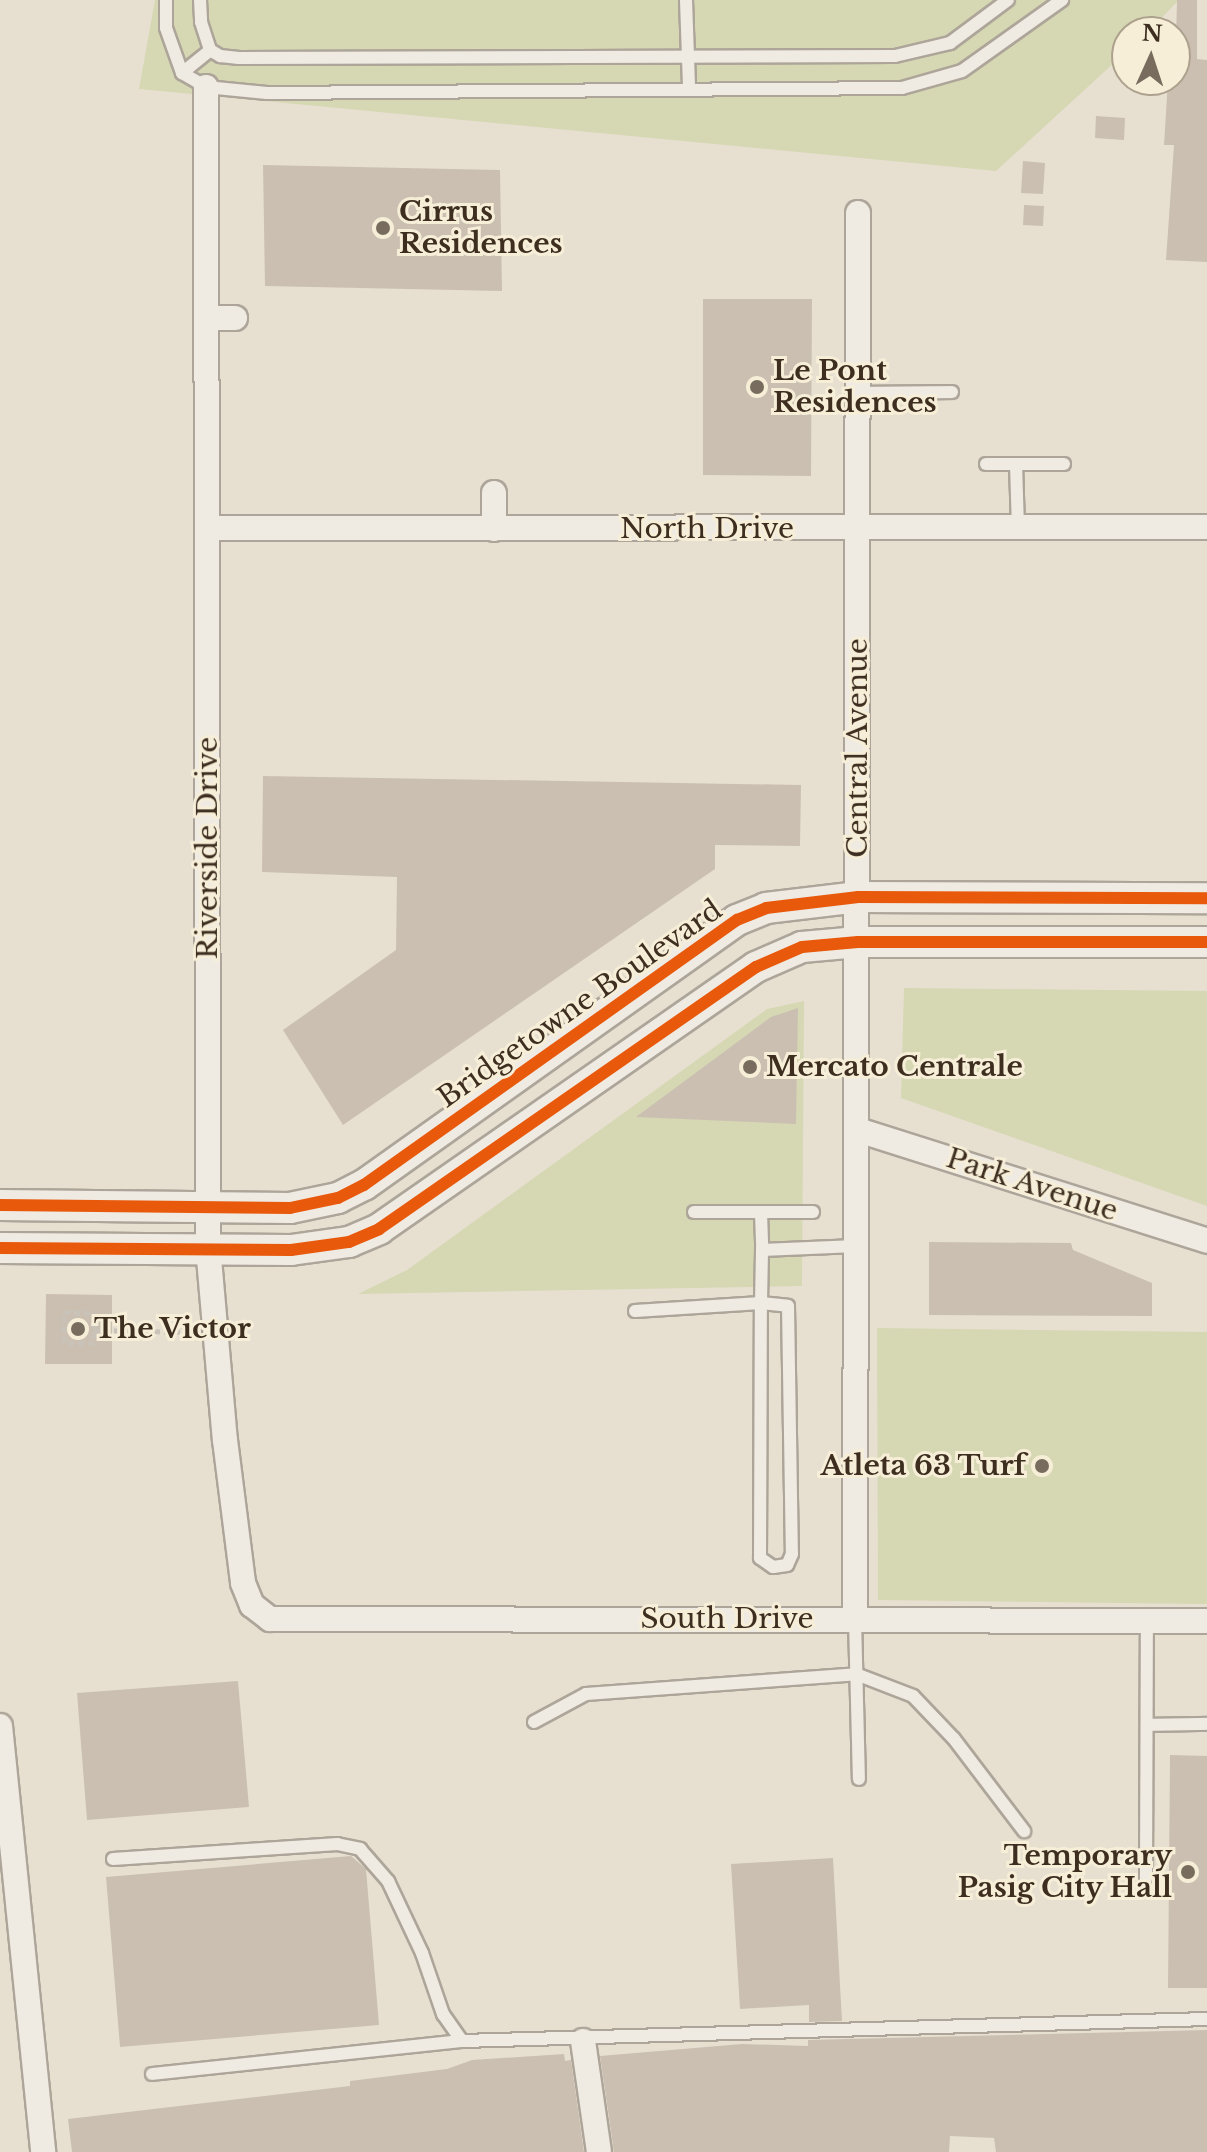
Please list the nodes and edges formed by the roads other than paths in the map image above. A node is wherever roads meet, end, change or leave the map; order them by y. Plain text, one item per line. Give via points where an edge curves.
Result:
1 (166, 0) edge
2 (200, 0) edge
3 (686, 0) edge
4 (1008, 0) edge
5 (1062, 0) edge
6 (210, 50) junction
7 (688, 54) junction
8 (182, 73) junction
9 (206, 87) junction
10 (689, 88) junction
11 (858, 213) dead end
12 (207, 318) junction
13 (235, 318) dead end
14 (952, 392) dead end
15 (858, 393) junction
16 (986, 464) dead end
17 (1016, 464) junction
18 (1064, 464) dead end
19 (494, 493) dead end
20 (1207, 527) edge
21 (207, 528) junction
22 (1018, 528) junction
23 (494, 529) junction
24 (858, 529) junction
25 (858, 897) junction
26 (1207, 898) edge
27 (858, 942) junction
28 (1207, 942) edge
29 (858, 1130) junction
30 (0, 1205) edge
31 (208, 1207) junction
32 (694, 1212) dead end
33 (813, 1212) dead end
34 (761, 1213) junction
35 (1207, 1241) edge
36 (856, 1246) junction
37 (208, 1247) junction
38 (1, 1248) edge
39 (762, 1250) junction
40 (761, 1303) junction
41 (635, 1311) dead end
42 (252, 1605) joint
43 (855, 1619) junction
44 (1147, 1620) junction
45 (1207, 1621) edge
46 (856, 1674) junction
47 (534, 1722) dead end
48 (1207, 1724) edge
49 (1147, 1725) junction
50 (0, 1726) edge
51 (859, 1779) dead end
52 (1024, 1831) dead end
53 (113, 1859) dead end
54 (1146, 1879) dead end
55 (1207, 2019) edge
56 (462, 2041) junction
57 (583, 2041) junction
58 (152, 2074) dead end
59 (43, 2152) edge
60 (599, 2152) edge

1 - 8 lane via 166,28
2 - 6 lane
3 - 7 lane
4 - 7 lane via 950,43 913,54
5 - 10 lane via 986,58 915,86
6 - 7 lane via 239,58
6 - 8 lane
7 - 10 lane
8 - 9 lane
9 - 10 lane via 267,93
9 - 12 street, Riverside Drive
11 - 15 street, Central Avenue
12 - 13 street
12 - 21 street, Riverside Drive
14 - 15 lane
15 - 24 street, Central Avenue
16 - 17 lane
17 - 18 lane
17 - 22 lane
19 - 23 street
20 - 22 street, North Drive
21 - 23 street, North Drive
21 - 31 street, Riverside Drive
22 - 24 street, North Drive
23 - 24 street, North Drive
24 - 25 street, Central Avenue
25 - 26 street, Bridgetowne Boulevard
25 - 27 street, Central Avenue
25 - 31 street, Bridgetowne Boulevard via 797,901 737,920 364,1185 338,1198 290,1208
27 - 28 street
27 - 29 street, Central Avenue
27 - 37 street via 802,947 756,967 379,1229 318,1248
29 - 35 street, Park Avenue
29 - 36 street, Central Avenue
30 - 31 street, Bridgetowne Boulevard
31 - 37 street, Riverside Drive
32 - 34 lane
33 - 34 lane
34 - 39 lane
36 - 39 lane
36 - 43 street, Central Avenue
37 - 38 street
37 - 42 street, Riverside Drive via 225,1440 243,1583
39 - 40 lane
40 - 40 lane via 760,1558 773,1567 787,1565 792,1554 792,1318 788,1306
40 - 41 lane
42 - 43 street, South Drive via 270,1619
43 - 44 street, South Drive
43 - 46 lane
44 - 45 street, South Drive
44 - 49 lane
46 - 47 lane via 586,1694
46 - 51 lane
46 - 52 lane via 913,1696
48 - 49 lane
49 - 54 lane
50 - 59 street
53 - 56 lane via 337,1844 360,1849 388,1881 422,1953 436,2000
55 - 57 lane
56 - 57 lane
56 - 58 lane
57 - 60 street

